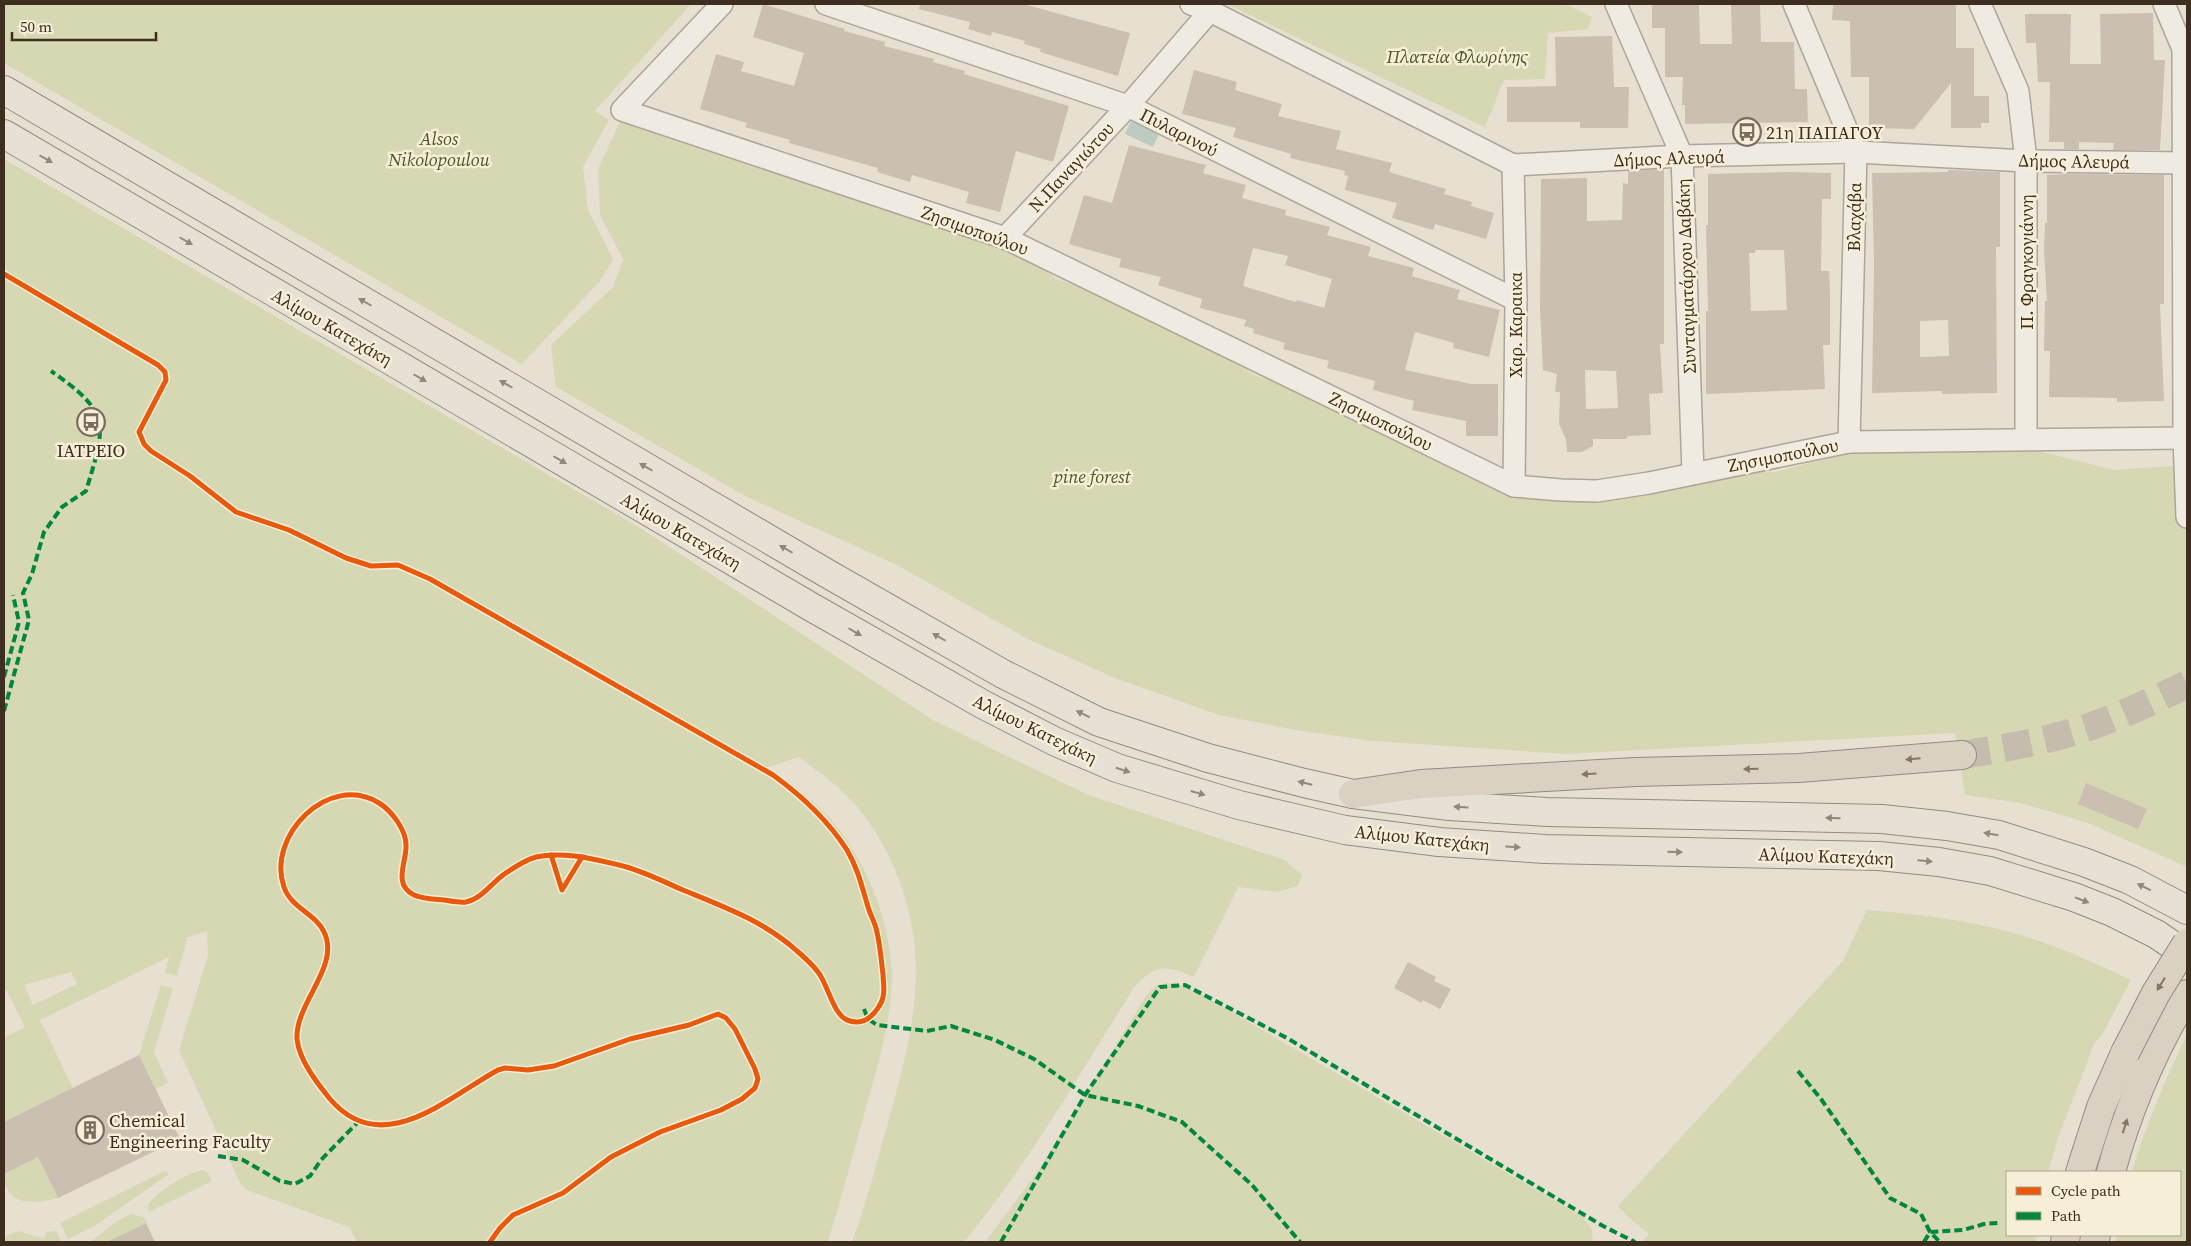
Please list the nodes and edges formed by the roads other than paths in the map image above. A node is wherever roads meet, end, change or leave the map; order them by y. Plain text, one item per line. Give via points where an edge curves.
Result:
1 (722, 4) edge
2 (826, 4) edge
3 (1616, 4) edge
4 (1794, 4) edge
5 (1980, 4) edge
6 (2164, 4) edge
7 (1204, 6) edge
8 (4, 90) edge
9 (1128, 106) junction
10 (4, 134) edge
11 (1856, 152) junction
12 (1682, 156) junction
13 (2026, 161) junction
14 (2185, 163) junction
15 (1513, 165) junction
16 (1005, 238) junction
17 (1516, 300) junction
18 (2184, 438) junction
19 (2026, 439) junction
20 (1849, 442) junction
21 (1693, 473) junction
22 (1514, 486) junction
23 (2187, 517) edge
24 (1962, 755) tunnel mouth
25 (1353, 794) junction
26 (2187, 910) edge
27 (2187, 944) edge
28 (2187, 954) edge
29 (2187, 994) edge
30 (2080, 1171) edge
31 (2110, 1171) edge

1 - 16 street, Ζησιμοπούλου via 622,110
2 - 9 street, Πυλαρινού
3 - 12 street, Συνταγματάρχου Δαβάκη
4 - 11 street, Βλαχάβα
5 - 13 street, Π. Φραγκογιάννη via 2018,91
6 - 14 street via 2183,49
7 - 9 street, Ν.Παναγιώτου
7 - 15 street, Δήμος Αλευρά
25 -> 8 main road, Αλίμου Κατεχάκη via 1208,758 1099,722 1010,677 819,569
9 - 16 street, Ν.Παναγιώτου
9 - 17 street, Πυλαρινού
10 -> 28 main road, Αλίμου Κατεχάκη via 821,612 1001,714 1116,768 1239,805 1344,830 1439,842 1545,849 1880,856 1990,871 2112,912
11 - 12 street, Δήμος Αλευρά
11 - 13 street, Δήμος Αλευρά
11 - 20 street, Βλαχάβα
12 - 15 street, Δήμος Αλευρά
12 - 21 street, Συνταγματάρχου Δαβάκη
13 - 14 street, Δήμος Αλευρά
13 - 19 street, Π. Φραγκογιάννη
14 - 18 street
15 - 17 street, Χαρ. Καραικα
16 - 22 street, Ζησιμοπούλου
17 - 22 street, Χαρ. Καραικα
18 - 19 street, Ζησιμοπούλου
18 - 23 street
19 - 20 street, Ζησιμοπούλου
20 - 21 street, Ζησιμοπούλου
21 - 22 street, Ζησιμοπούλου via 1597,491
24 -> 25 highway via 1799,768 1634,772 1421,784
26 -> 25 main road, Αλίμου Κατεχάκη via 2130,880 2084,862 1999,835 1947,826 1882,819 1491,809
27 -> 30 highway, bridge via 2156,993 2125,1053 2101,1107
31 -> 29 highway via 2147,1067

